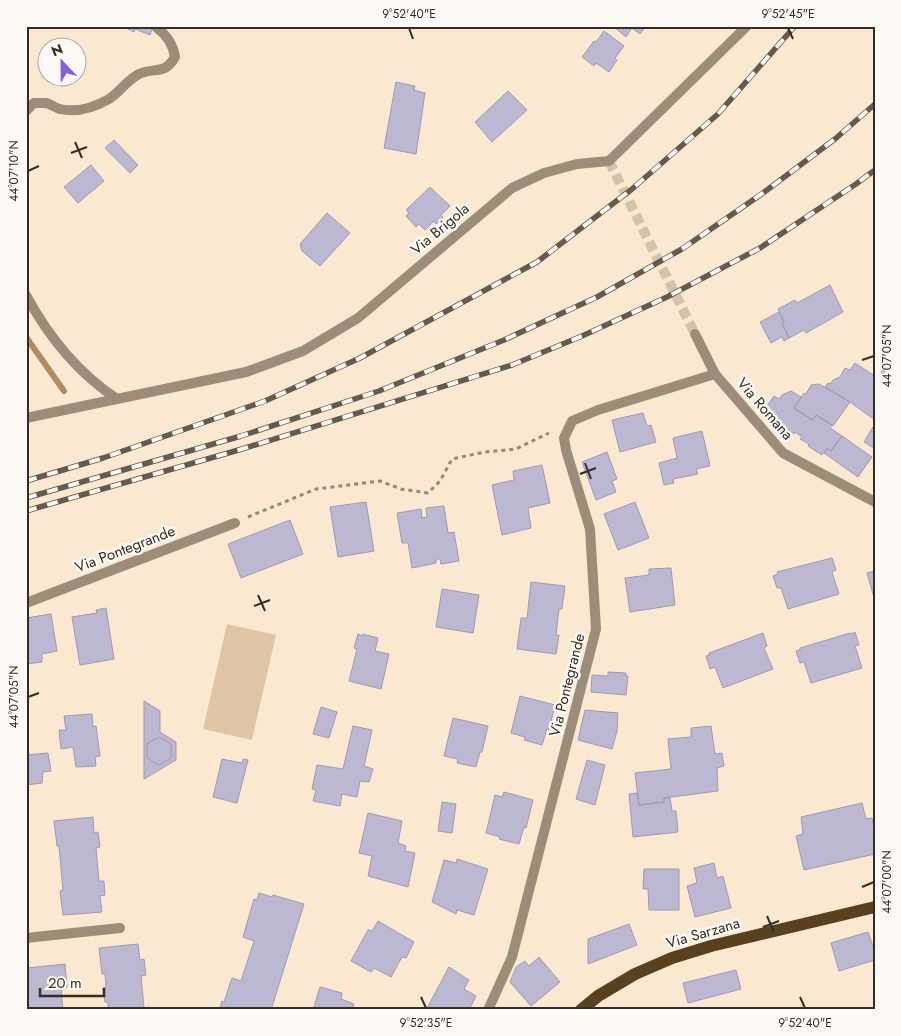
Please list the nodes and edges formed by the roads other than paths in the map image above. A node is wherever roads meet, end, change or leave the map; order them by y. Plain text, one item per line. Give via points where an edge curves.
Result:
1 (747, 26) edge
2 (156, 27) edge
3 (26, 111) edge
4 (26, 295) edge
5 (695, 334) tunnel mouth
6 (715, 374) junction
7 (117, 399) junction
8 (26, 418) edge
9 (875, 502) edge
10 (235, 523) road end
11 (26, 603) edge
12 (875, 907) edge
13 (120, 928) dead end
14 (26, 938) edge
15 (488, 1010) edge
16 (581, 1010) edge

1 - 7 street, Via Brigola via 609,161 577,164 544,173 512,188 358,318 304,351 246,372
2 - 3 street via 174,49 175,57 170,66 134,77 110,98 95,106 79,110 34,103
4 - 7 street via 70,359
5 - 6 street, Via Romana
6 - 9 street, Via Romana via 783,453
6 - 15 street, Via Pontegrande via 572,421 564,438 590,529 596,629 512,957
7 - 8 street, Via Brigola
10 - 11 street, Via Pontegrande
12 - 16 main road, Via Sarzana via 672,958 635,974
13 - 14 street

